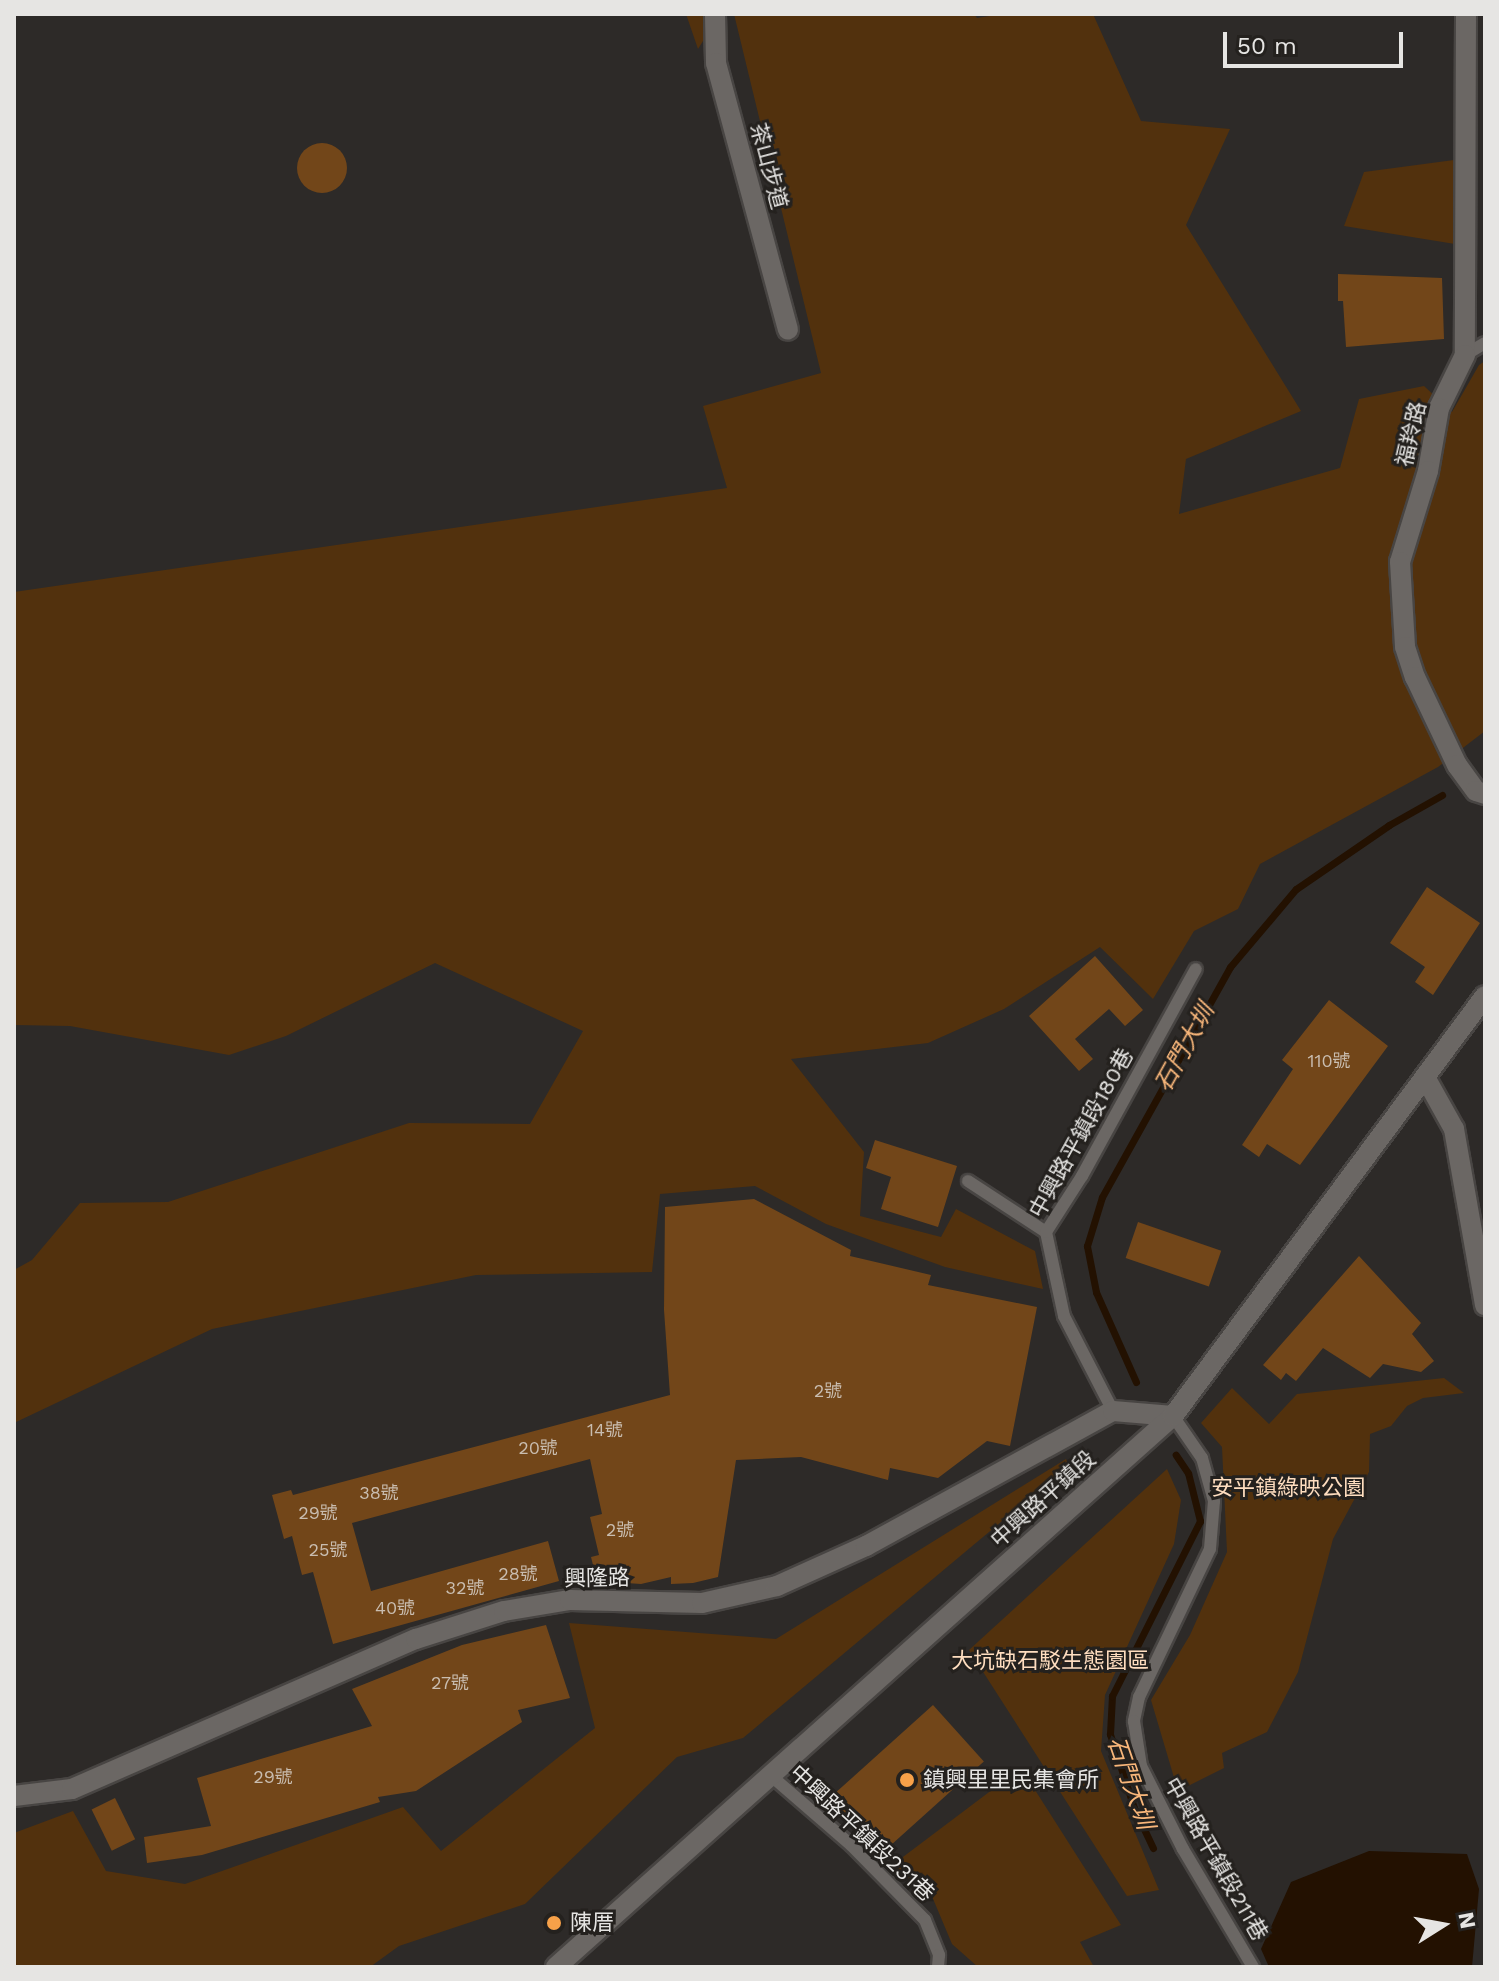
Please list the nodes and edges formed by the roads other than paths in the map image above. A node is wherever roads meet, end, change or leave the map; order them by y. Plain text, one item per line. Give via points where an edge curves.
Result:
1 (715, 14) edge
2 (1466, 14) edge
3 (788, 329) dead end
4 (1485, 343) edge
5 (1465, 355) junction
6 (1485, 794) edge
7 (1196, 969) dead end
8 (1485, 996) edge
9 (1425, 1077) junction
10 (968, 1181) dead end
11 (1046, 1232) junction
12 (1485, 1305) edge
13 (1113, 1411) junction
14 (1173, 1416) junction
15 (770, 1775) junction
16 (14, 1796) edge
17 (556, 1967) edge
18 (938, 1967) edge
19 (1253, 1967) edge

1 - 3 street, 茶山步道 via 716,63
2 - 5 street, 福羚路
4 - 5 lane
5 - 6 street, 福羚路 via 1439,408 1428,471 1400,562 1401,600 1405,647 1415,677 1457,765 1476,791
7 - 11 lane, 中興路平鎮段180巷
8 - 9 street, 中興路平鎮段
9 - 12 street via 1454,1129
9 - 14 street, 中興路平鎮段
10 - 11 lane
11 - 13 lane, 中興路平鎮段180巷 via 1064,1316
13 - 14 street
13 - 16 street, 興隆路 via 866,1546 777,1586 702,1603 570,1600 504,1611 416,1639 72,1789
14 - 15 street, 中興路平鎮段
14 - 19 lane, 中興路平鎮段211巷 via 1202,1458 1214,1501 1210,1549 1139,1697 1134,1721 1141,1766
15 - 17 street, 中興路平鎮段
15 - 18 lane, 中興路平鎮段231巷 via 851,1845 925,1920 939,1955

